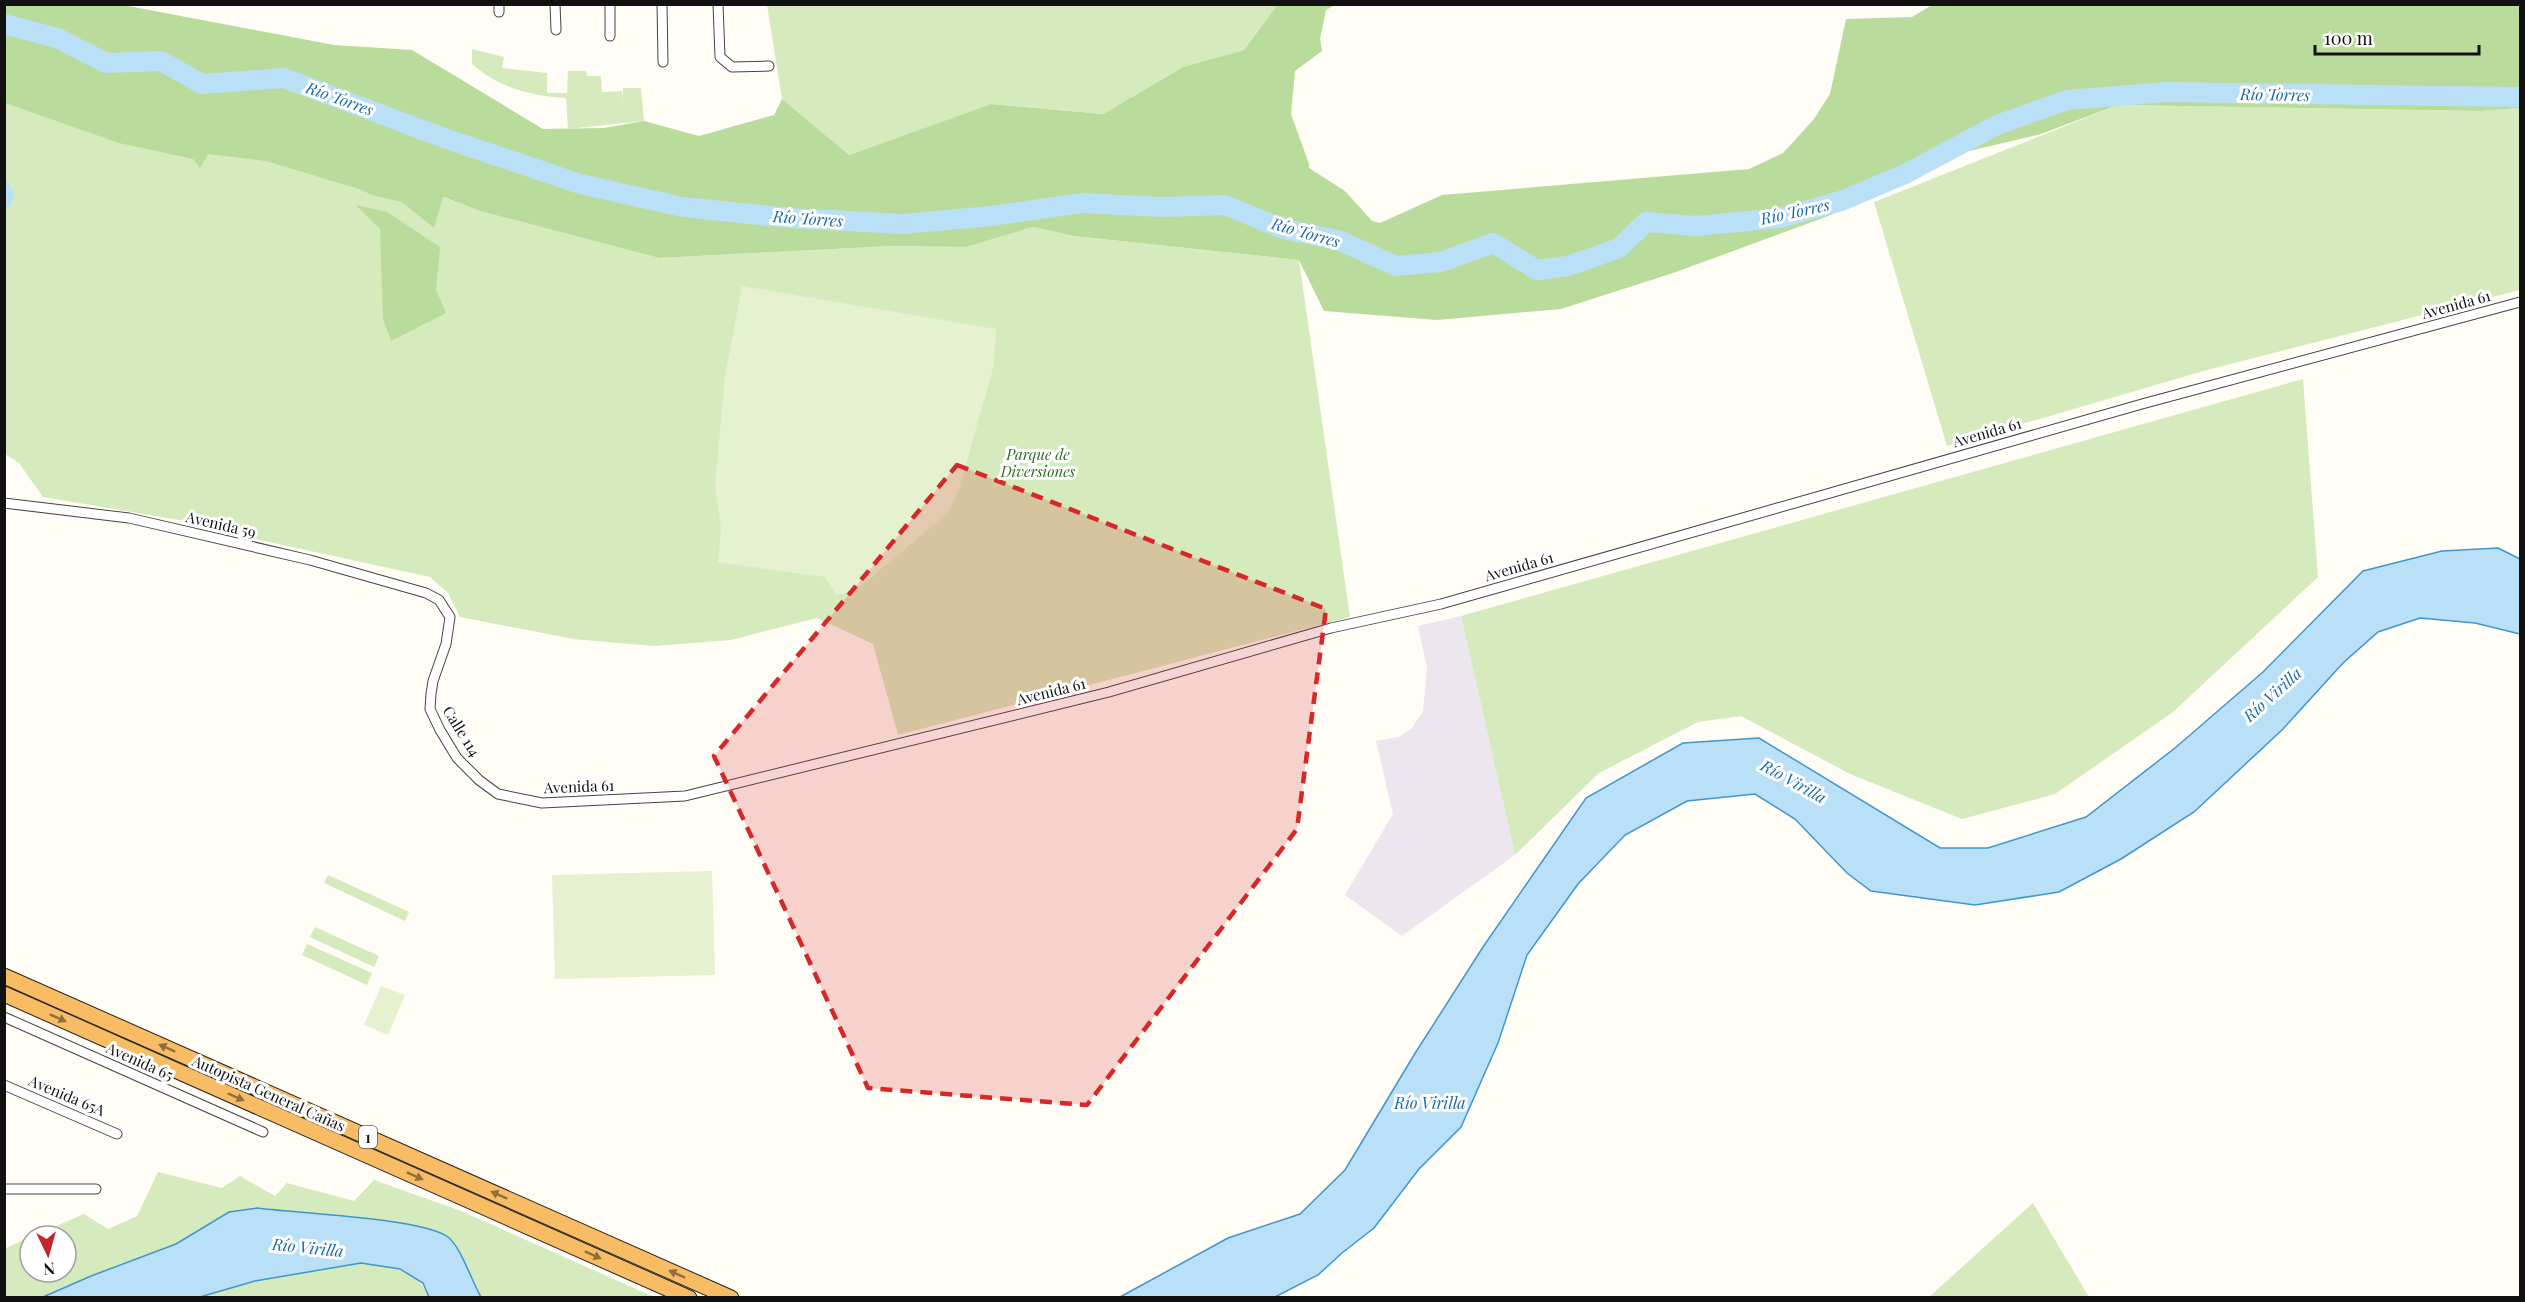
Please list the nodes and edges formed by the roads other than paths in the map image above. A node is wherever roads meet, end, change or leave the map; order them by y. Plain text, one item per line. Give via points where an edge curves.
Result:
1 (555, 4) edge
2 (610, 4) edge
3 (662, 4) edge
4 (718, 4) edge
5 (556, 30) dead end
6 (610, 36) dead end
7 (663, 62) dead end
8 (769, 66) dead end
9 (2520, 302) edge
10 (4, 503) edge
11 (426, 593) joint
12 (516, 799) joint
13 (4, 976) edge
14 (4, 994) edge
15 (4, 1017) edge
16 (4, 1085) edge
17 (263, 1132) dead end
18 (117, 1134) dead end
19 (4, 1189) edge
20 (96, 1189) dead end
21 (689, 1298) edge
22 (731, 1298) edge

1 - 5 street
2 - 6 street
3 - 7 street
4 - 8 street via 720,57 732,67
9 - 12 street, Avenida 61 via 2142,404 1441,604 1331,628 1098,695 685,796 551,803
10 - 11 street, Avenida 59 via 129,518
11 - 12 street, Calle 114 via 439,600 450,618 433,681 430,710 457,758 498,794
22 -> 13 highway, Autopista General Cañas / 1
14 -> 21 highway, Autopista General Cañas / 1
15 - 17 street, Avenida 65
16 - 18 street, Avenida 65A
19 - 20 street

